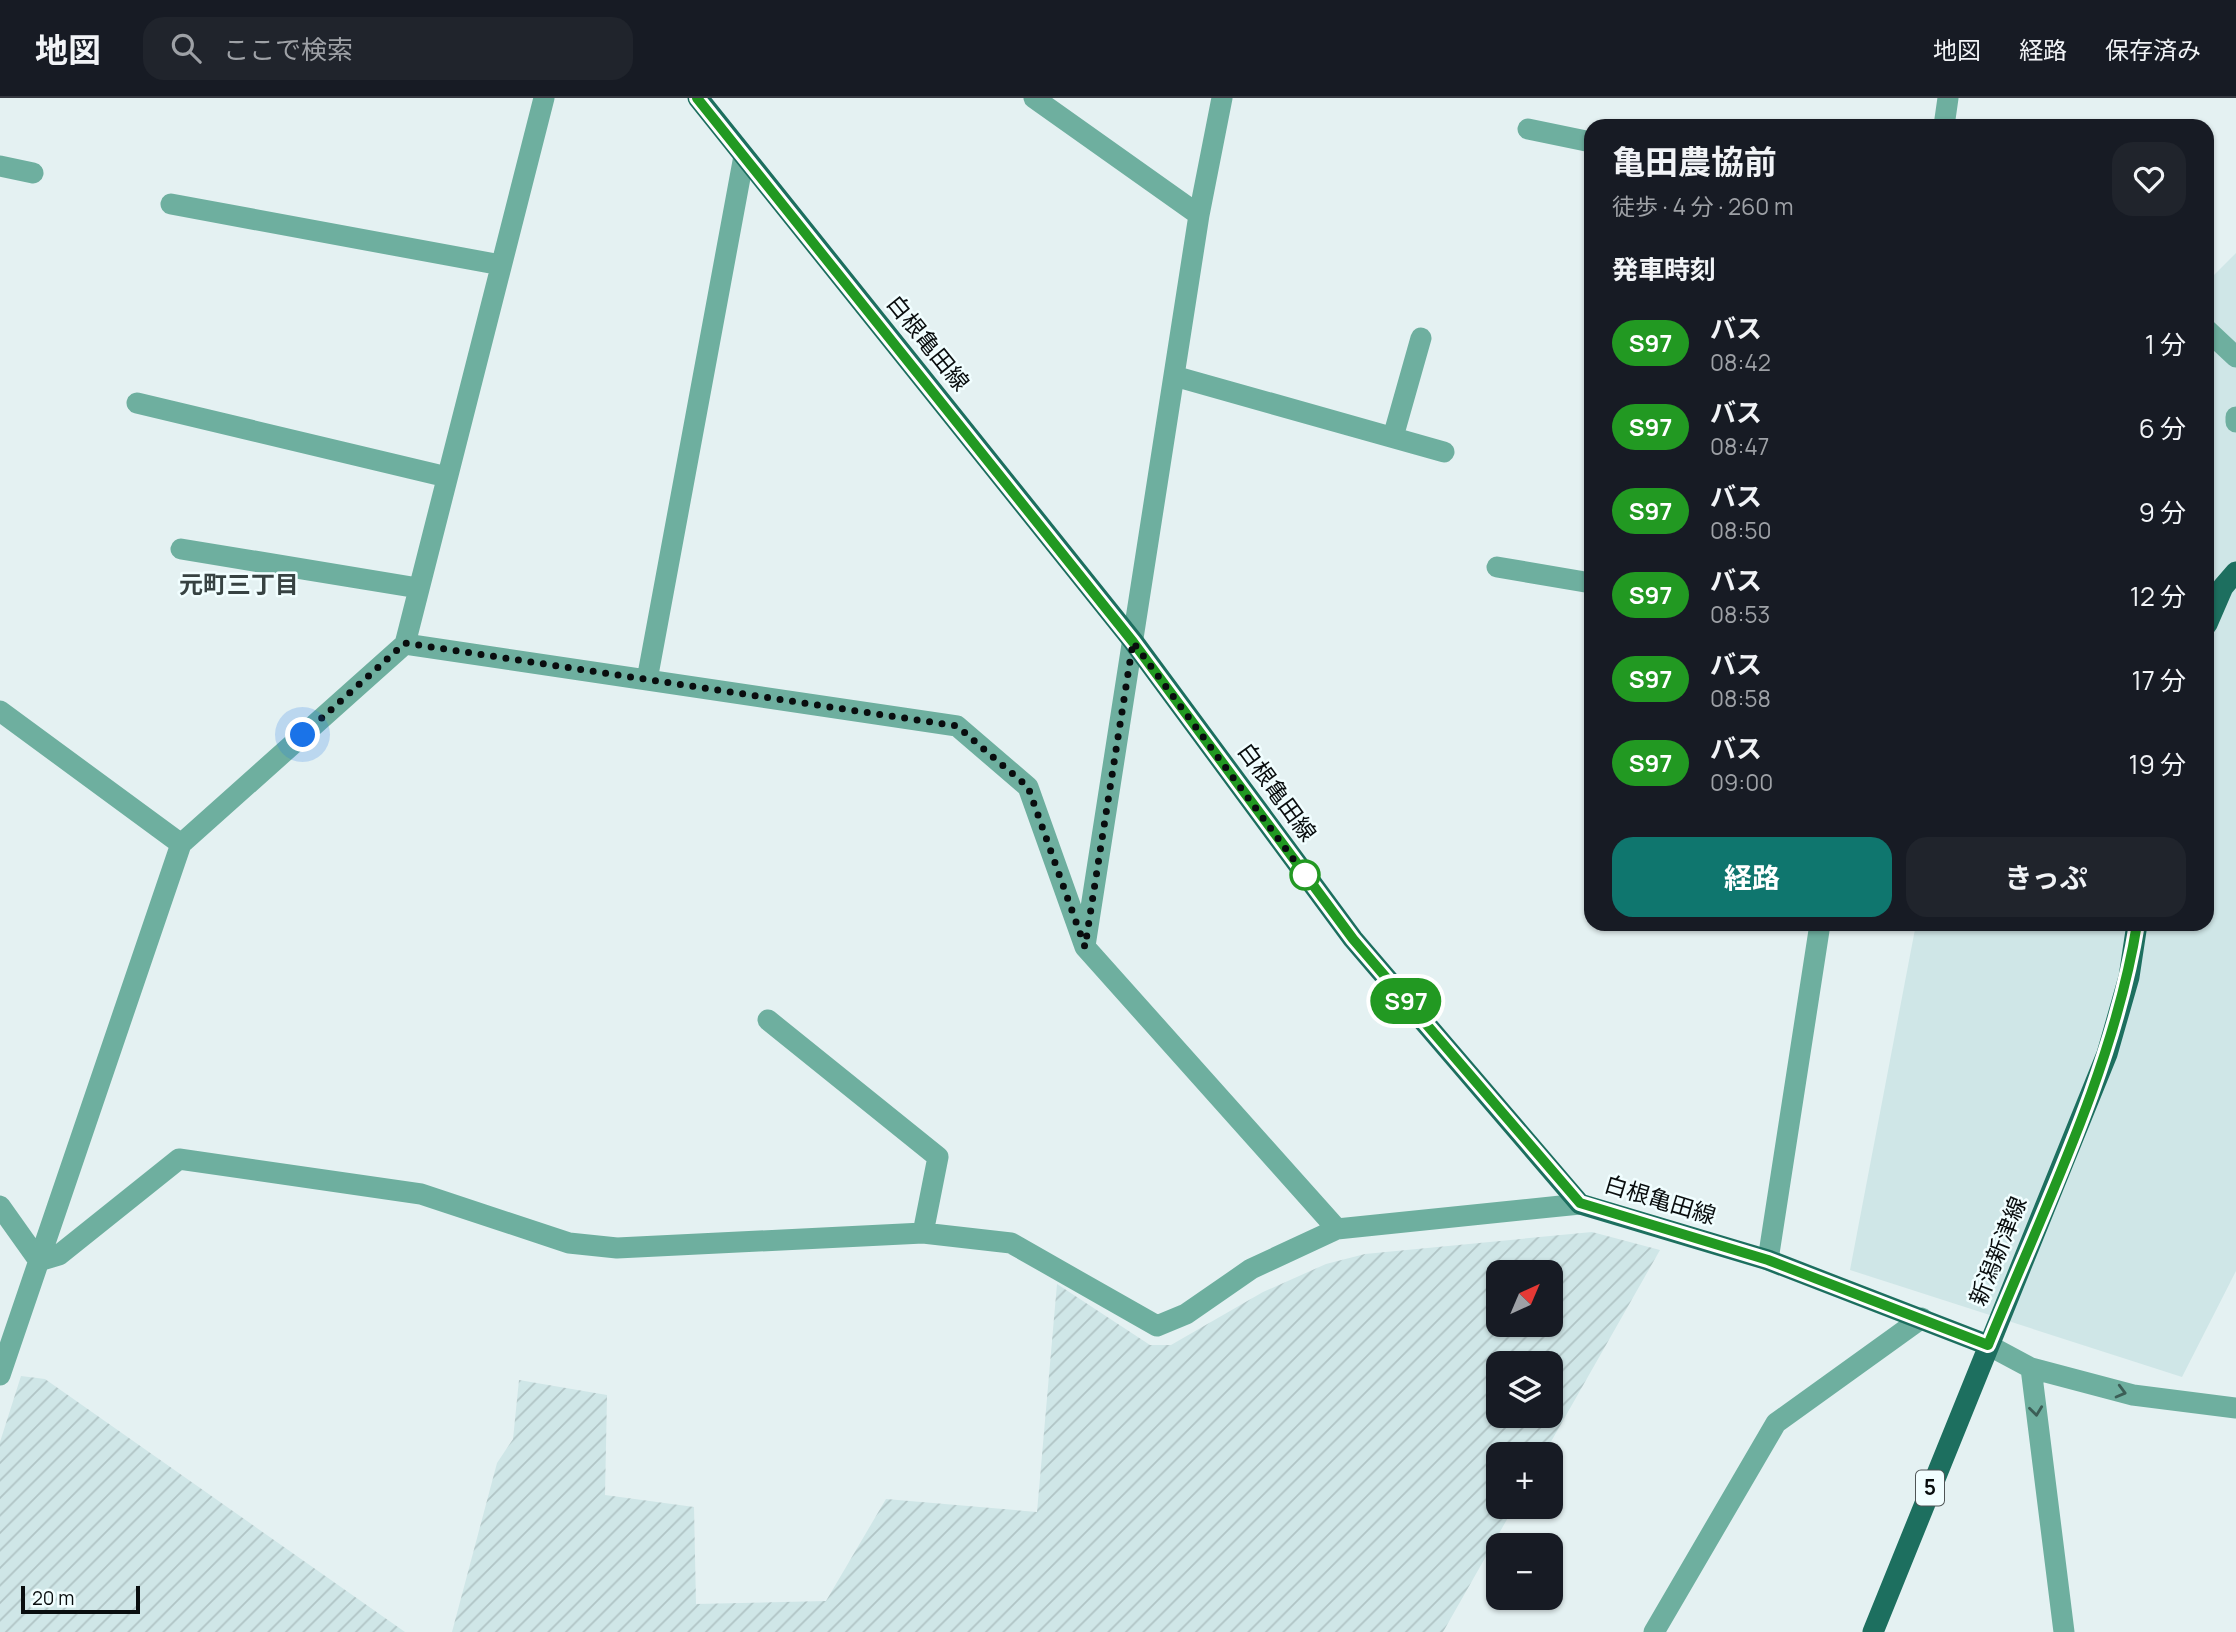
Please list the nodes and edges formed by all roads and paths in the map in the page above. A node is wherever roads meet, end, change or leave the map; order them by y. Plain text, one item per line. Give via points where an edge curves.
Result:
1 (544, 98) edge
2 (698, 98) edge
3 (1034, 98) edge
4 (1222, 98) edge
5 (1948, 98) edge
6 (1945, 119) edge
7 (1528, 129) dead end
8 (1584, 141) edge
9 (744, 156) junction
10 (0, 166) edge
11 (33, 173) dead end
12 (171, 204) dead end
13 (1199, 215) junction
14 (501, 265) junction
15 (2214, 337) edge
16 (1421, 338) dead end
17 (2236, 357) edge
18 (1174, 376) junction
19 (137, 403) dead end
20 (1393, 437) junction
21 (1444, 452) dead end
22 (447, 478) junction
23 (181, 549) dead end
24 (1497, 568) dead end
25 (2236, 572) edge
26 (1584, 582) edge
27 (418, 588) junction
28 (2214, 608) edge
29 (1133, 642) junction
30 (405, 643) junction
31 (647, 680) junction
32 (0, 712) edge
33 (181, 844) junction
34 (1819, 931) edge
35 (2136, 931) edge
36 (1085, 947) junction
37 (768, 1020) dead end
38 (1580, 1203) junction
39 (0, 1206) edge
40 (1337, 1229) junction
41 (923, 1233) junction
42 (1768, 1260) junction
43 (39, 1261) junction
44 (1922, 1318) junction
45 (10, 1319) edge
46 (1988, 1345) junction
47 (2031, 1367) junction
48 (0, 1376) edge
49 (2236, 1408) edge
50 (1654, 1632) edge
51 (1872, 1632) edge
52 (2064, 1632) edge

1 - 14 street
2 - 9 main road, 白根亀田線
3 - 13 street
4 - 13 street
5 - 6 street
7 - 8 street
9 - 29 main road, 白根亀田線
9 - 31 street
10 - 11 street
12 - 14 street
13 - 18 street
14 - 22 street
15 - 17 street
16 - 20 street
18 - 20 street
18 - 29 street
19 - 22 street
20 - 21 street
22 - 27 street
23 - 27 street
24 - 26 street
25 - 28 main road
27 - 30 street
29 - 36 street
29 - 38 main road, 白根亀田線 via 1353,939
30 - 31 street
30 - 33 street
31 - 36 street via 957,726 1028,787
32 - 33 street
33 - 43 street
34 - 42 street
35 - 46 main road, 新潟新津線 / 5 via 2129,977 2107,1054
36 - 40 street
37 - 41 street via 938,1157
38 - 40 street
38 - 42 main road, 白根亀田線
39 - 43 street
40 - 41 street via 1251,1269 1186,1314 1157,1326 1011,1243
41 - 43 street via 617,1248 569,1243 421,1194 179,1159 59,1255
42 - 44 main road, 白根亀田線
43 - 45 street
44 - 46 main road, 白根亀田線
44 - 50 street via 1776,1423
45 - 48 street
46 - 47 street
46 - 51 main road, 新潟新津線 / 5
47 -> 49 street via 2133,1395
47 -> 52 street

